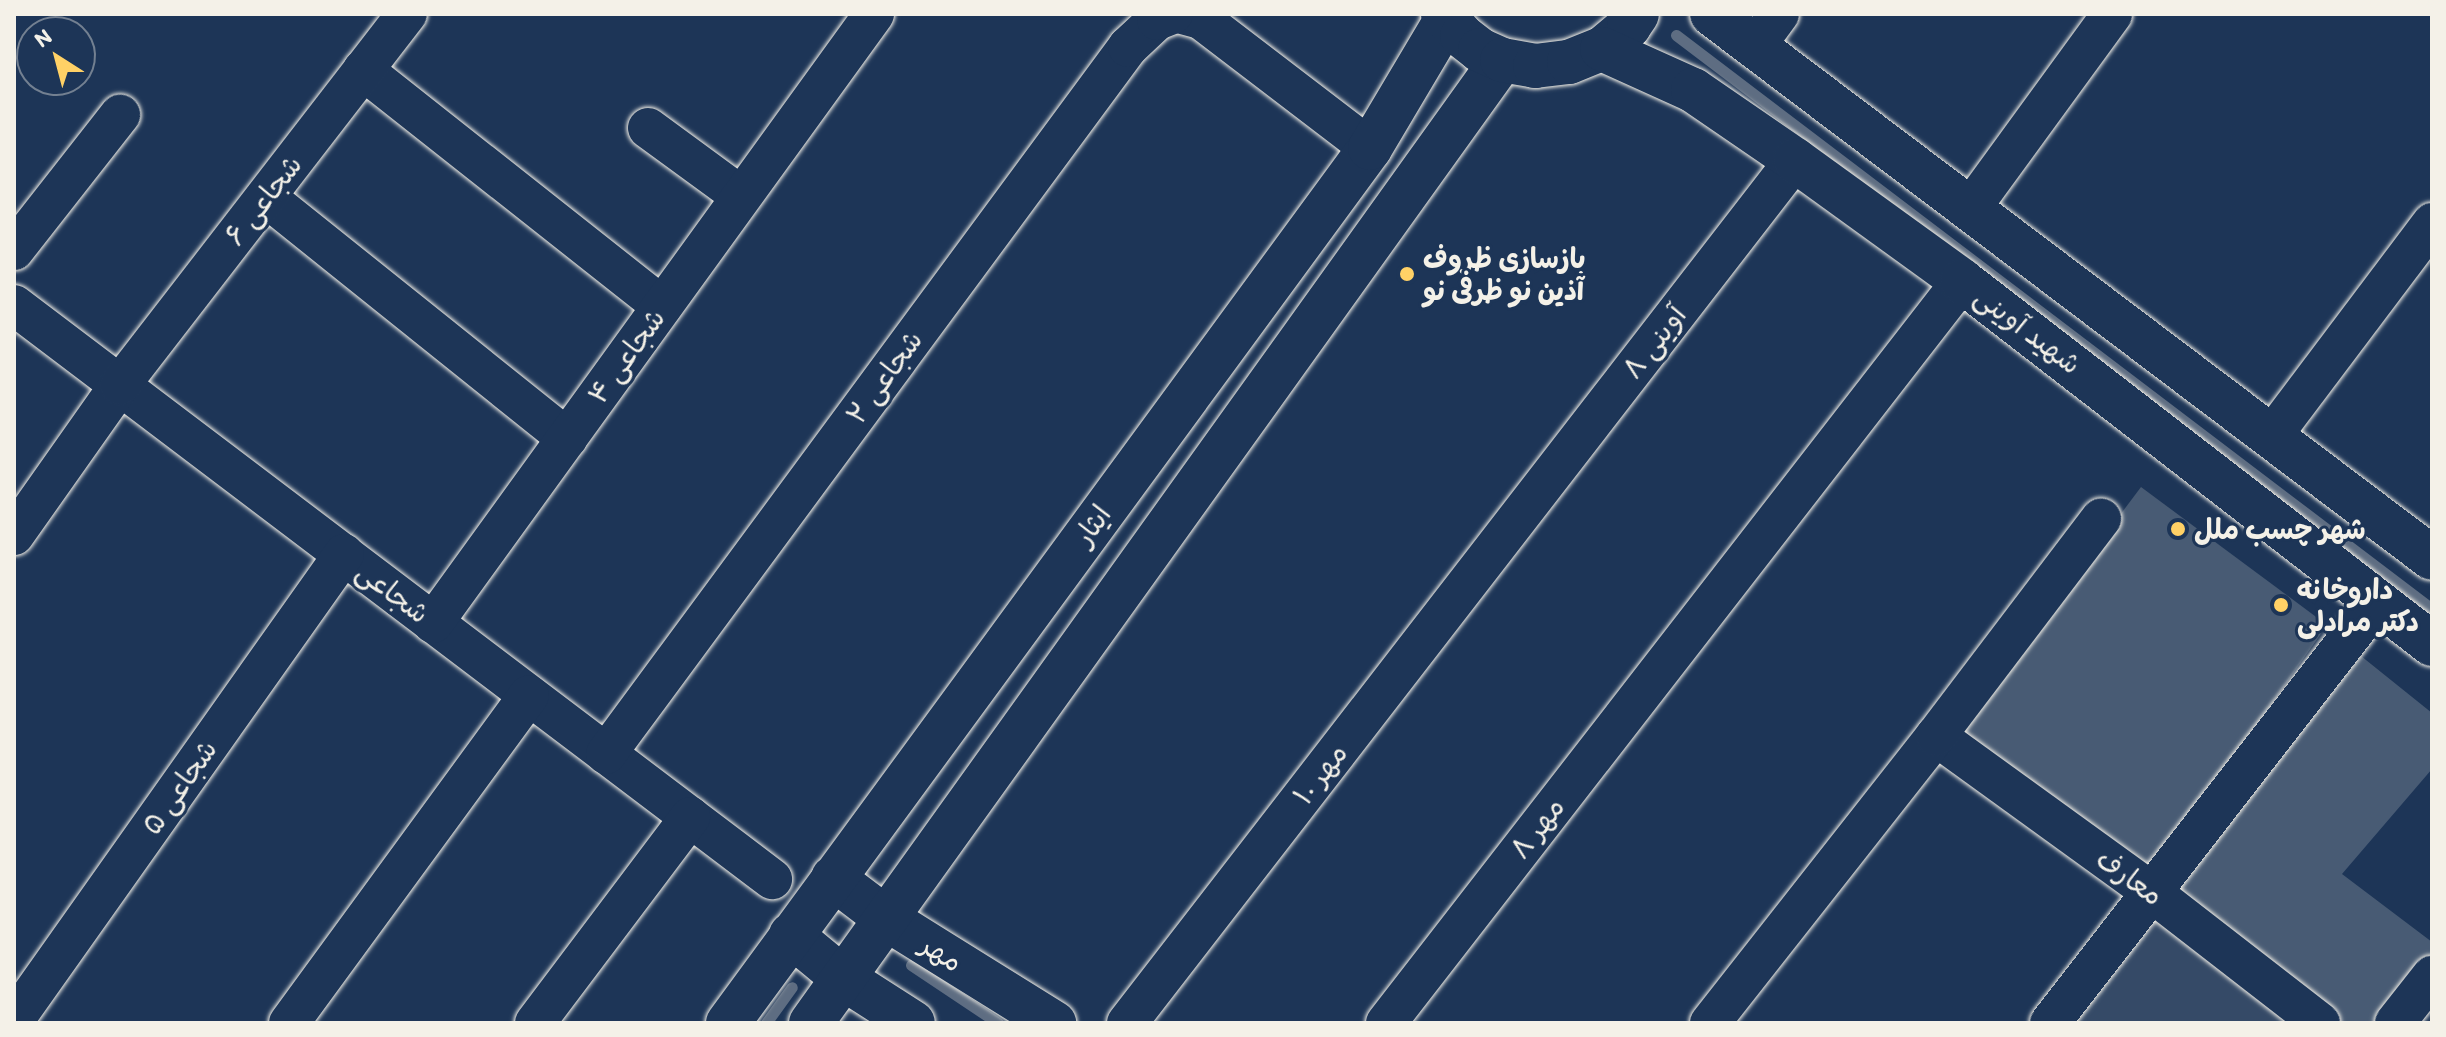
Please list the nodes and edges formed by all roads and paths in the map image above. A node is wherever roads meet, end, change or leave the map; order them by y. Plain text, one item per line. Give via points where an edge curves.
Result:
1 (407, 14) edge
2 (874, 14) edge
3 (1637, 14) edge
4 (1712, 14) edge
5 (1779, 14) edge
6 (2112, 14) edge
7 (1185, 16) edge
8 (1444, 17) edge
9 (1754, 48) junction
10 (1602, 49) junction
11 (1502, 60) junction
12 (363, 70) junction
13 (120, 115) dead end
14 (648, 128) dead end
15 (1370, 148) junction
16 (1795, 160) junction
17 (741, 196) junction
18 (266, 197) junction
19 (1970, 209) junction
20 (2432, 223) edge
21 (14, 250) edge
22 (1962, 281) junction
23 (14, 305) edge
24 (662, 306) junction
25 (120, 385) junction
26 (2271, 437) junction
27 (567, 438) junction
28 (2101, 519) dead end
29 (1512, 525) joint
30 (14, 535) edge
31 (344, 554) junction
32 (2432, 558) edge
33 (2377, 602) junction
34 (433, 623) junction
35 (2432, 644) edge
36 (529, 695) junction
37 (1936, 736) junction
38 (606, 754) junction
39 (690, 817) junction
40 (833, 878) junction
41 (772, 879) junction
42 (2150, 891) junction
43 (887, 919) junction
44 (791, 935) junction
45 (2432, 976) edge
46 (843, 978) junction
47 (14, 1020) edge
48 (289, 1023) edge
49 (535, 1023) edge
50 (728, 1023) edge
51 (811, 1023) edge
52 (913, 1023) edge
53 (1054, 1023) edge
54 (1127, 1023) edge
55 (1386, 1023) edge
56 (1710, 1023) edge
57 (2050, 1023) edge
58 (2320, 1023) edge
59 (2395, 1023) edge

1 - 12 street, شجاعی ۶
2 - 17 street, شجاعی ۴
3 - 10 street
4 - 9 street
5 - 9 street
6 - 19 street
7 - 15 street
7 - 38 street, شجاعی ۲ via 1157,20 1128,47
8 - 11 street via 1480,50
8 - 15 street, ایثار
9 - 19 street
10 - 11 street via 1546,65
10 - 16 street, شهید آوینی via 1693,90
11 - 43 street
12 - 18 street, شجاعی ۶
12 - 24 street
13 - 21 street
14 - 17 street
15 - 40 street, ایثار
16 - 22 street, شهید آوینی
16 - 29 street, ۸ آوینی
17 - 24 street, شجاعی ۴
18 - 25 street, شجاعی ۶
18 - 27 street
19 - 26 street
20 - 26 street
22 - 33 street, شهید آوینی
22 - 55 street, مهر ۸
23 - 25 street, شجاعی
24 - 27 street, شجاعی ۴
25 - 30 street, شجاعی ۶
25 - 31 street, شجاعی
26 - 32 street
27 - 34 street, شجاعی ۴
28 - 37 street
29 - 54 street, مهر ۱۰
31 - 34 street, شجاعی
31 - 47 street, شجاعی ۵
33 - 35 street, شهید آوینی
33 - 42 street
34 - 36 street, شجاعی
36 - 38 street, شجاعی
36 - 48 street
37 - 42 street, معارف
37 - 56 street
38 - 39 street, شجاعی
39 - 41 street, شجاعی
39 - 49 street
40 - 41 street
40 - 43 street, مهر
40 - 44 street, ایثار
41 - 44 street
42 - 57 street
42 - 58 street, معارف
43 - 46 street
43 - 53 street, مهر
44 - 46 street
44 - 50 street, ایثار
45 - 59 street
46 - 51 street
46 - 52 street

